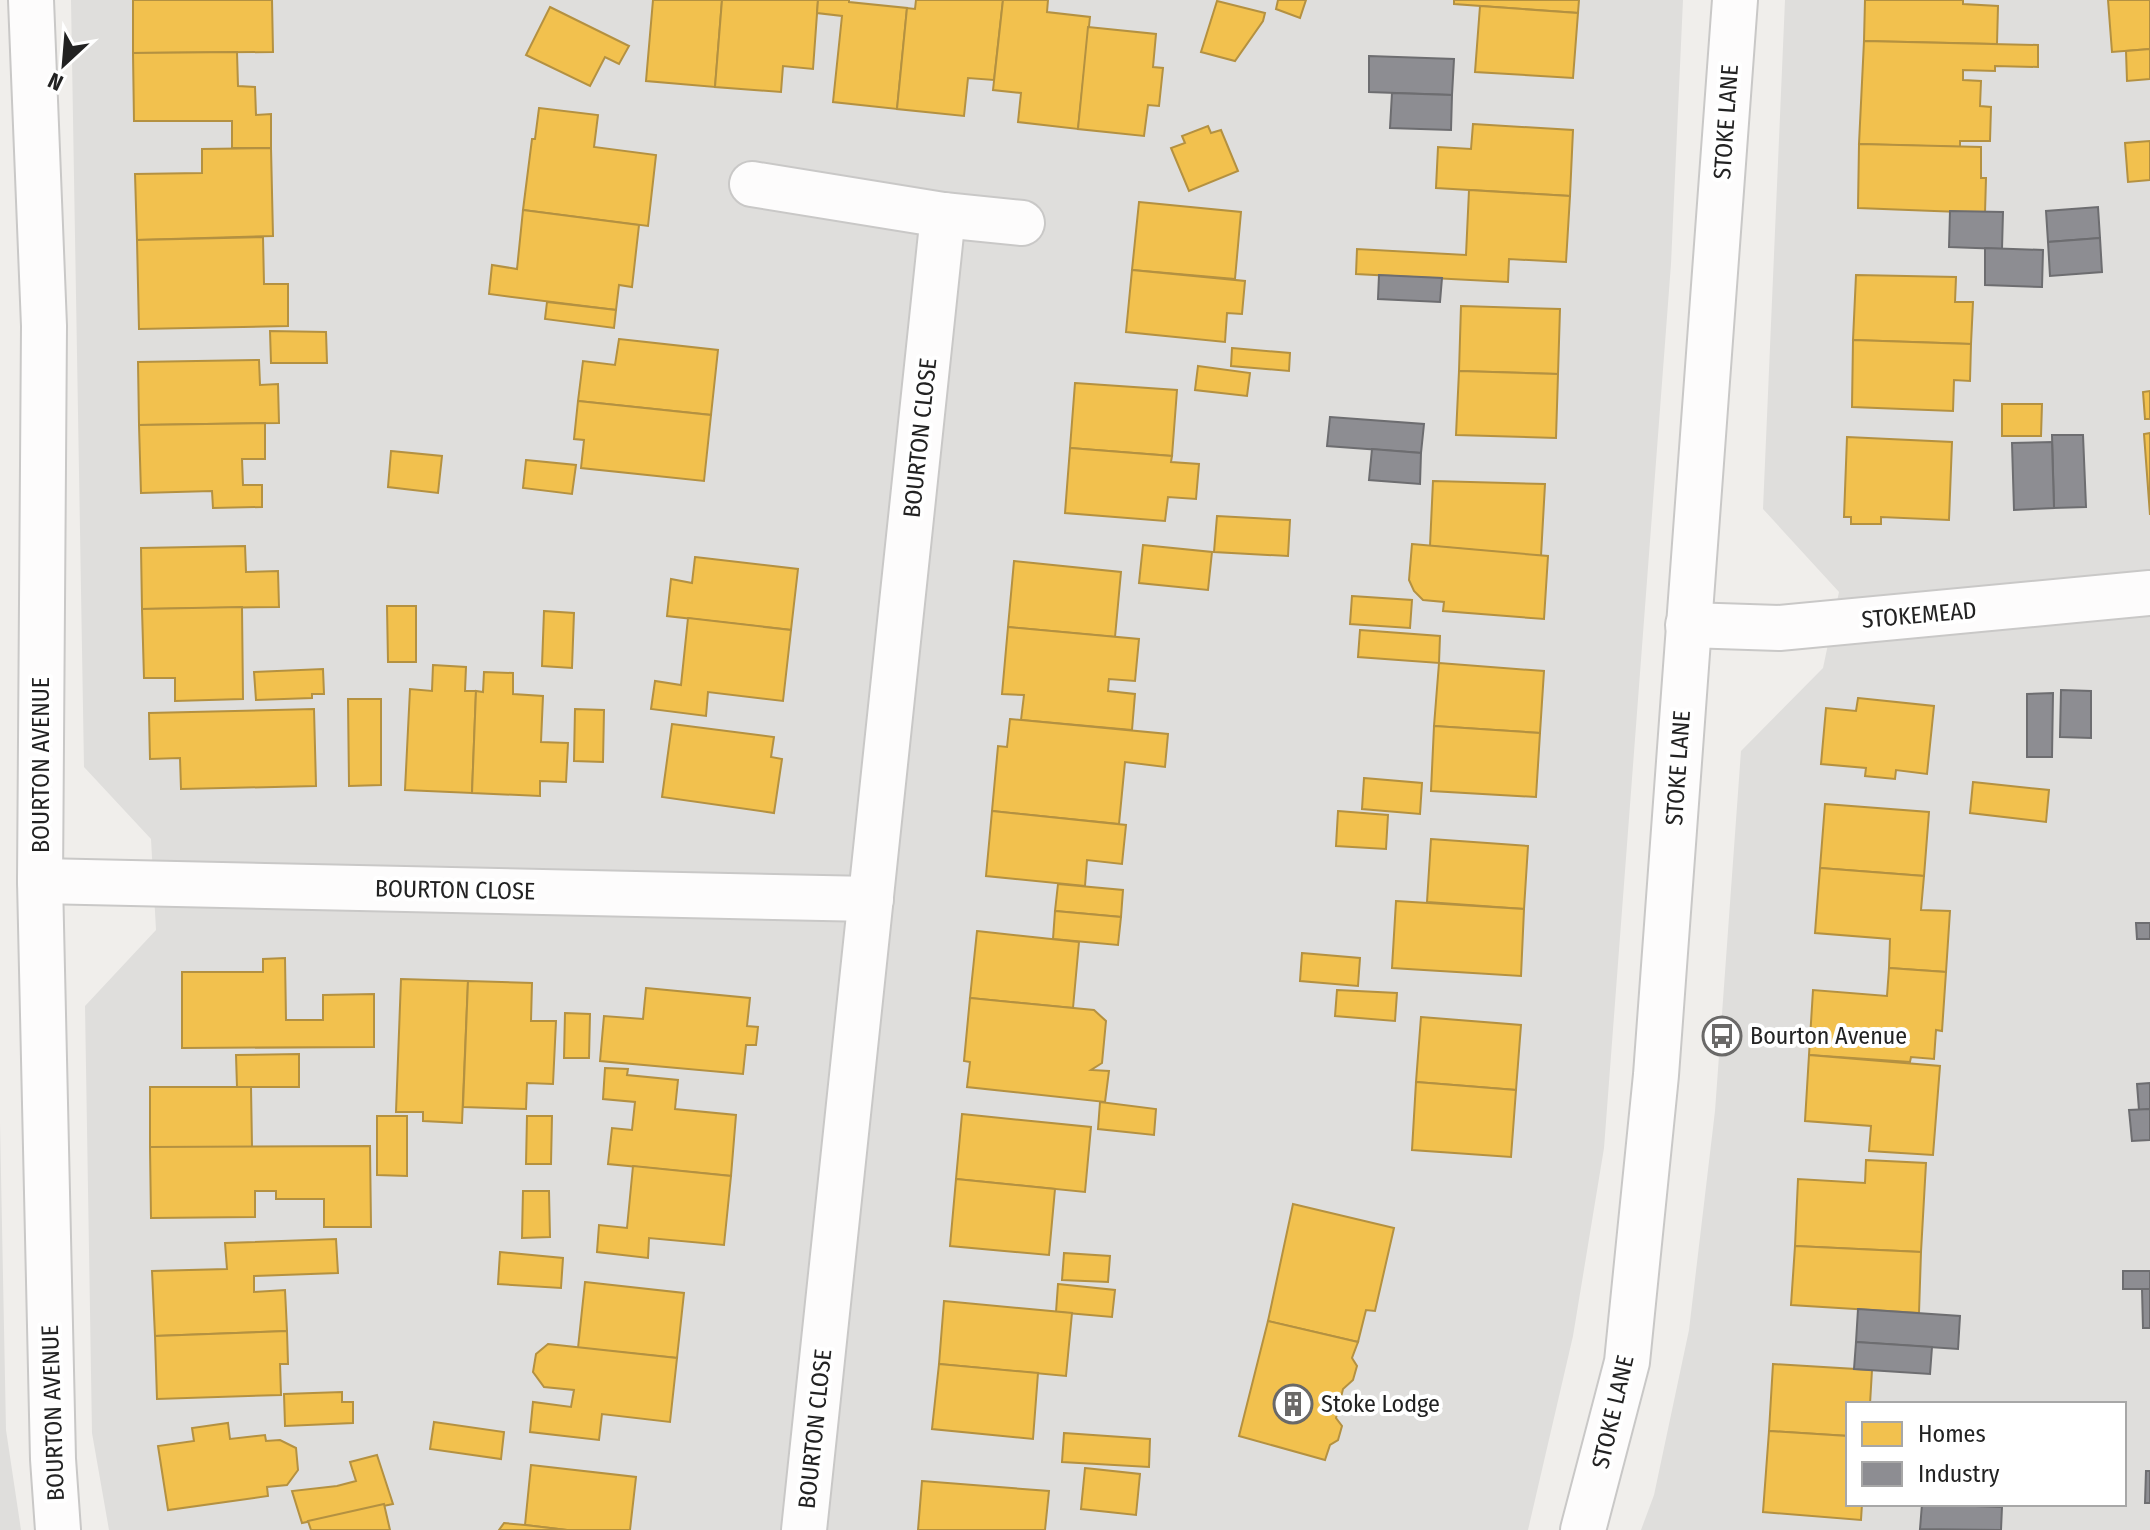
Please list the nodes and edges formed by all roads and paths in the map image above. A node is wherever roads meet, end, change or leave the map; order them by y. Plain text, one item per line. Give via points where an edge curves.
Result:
1 (31, 0) edge
2 (1735, 0) edge
3 (752, 184) dead end
4 (943, 215) junction
5 (1022, 223) dead end
6 (2150, 593) edge
7 (1688, 625) junction
8 (40, 881) junction
9 (871, 899) junction
10 (58, 1530) edge
11 (804, 1530) edge
12 (1583, 1530) edge

1 - 8 street, BOURTON AVENUE via 44,326
2 - 7 street, STOKE LANE
3 - 4 street
4 - 5 street
4 - 9 street, BOURTON CLOSE
6 - 7 street, STOKEMEAD via 1779,628
7 - 12 street, STOKE LANE via 1656,1075 1627,1362
8 - 9 street, BOURTON CLOSE
8 - 10 street, BOURTON AVENUE
9 - 11 street, BOURTON CLOSE

